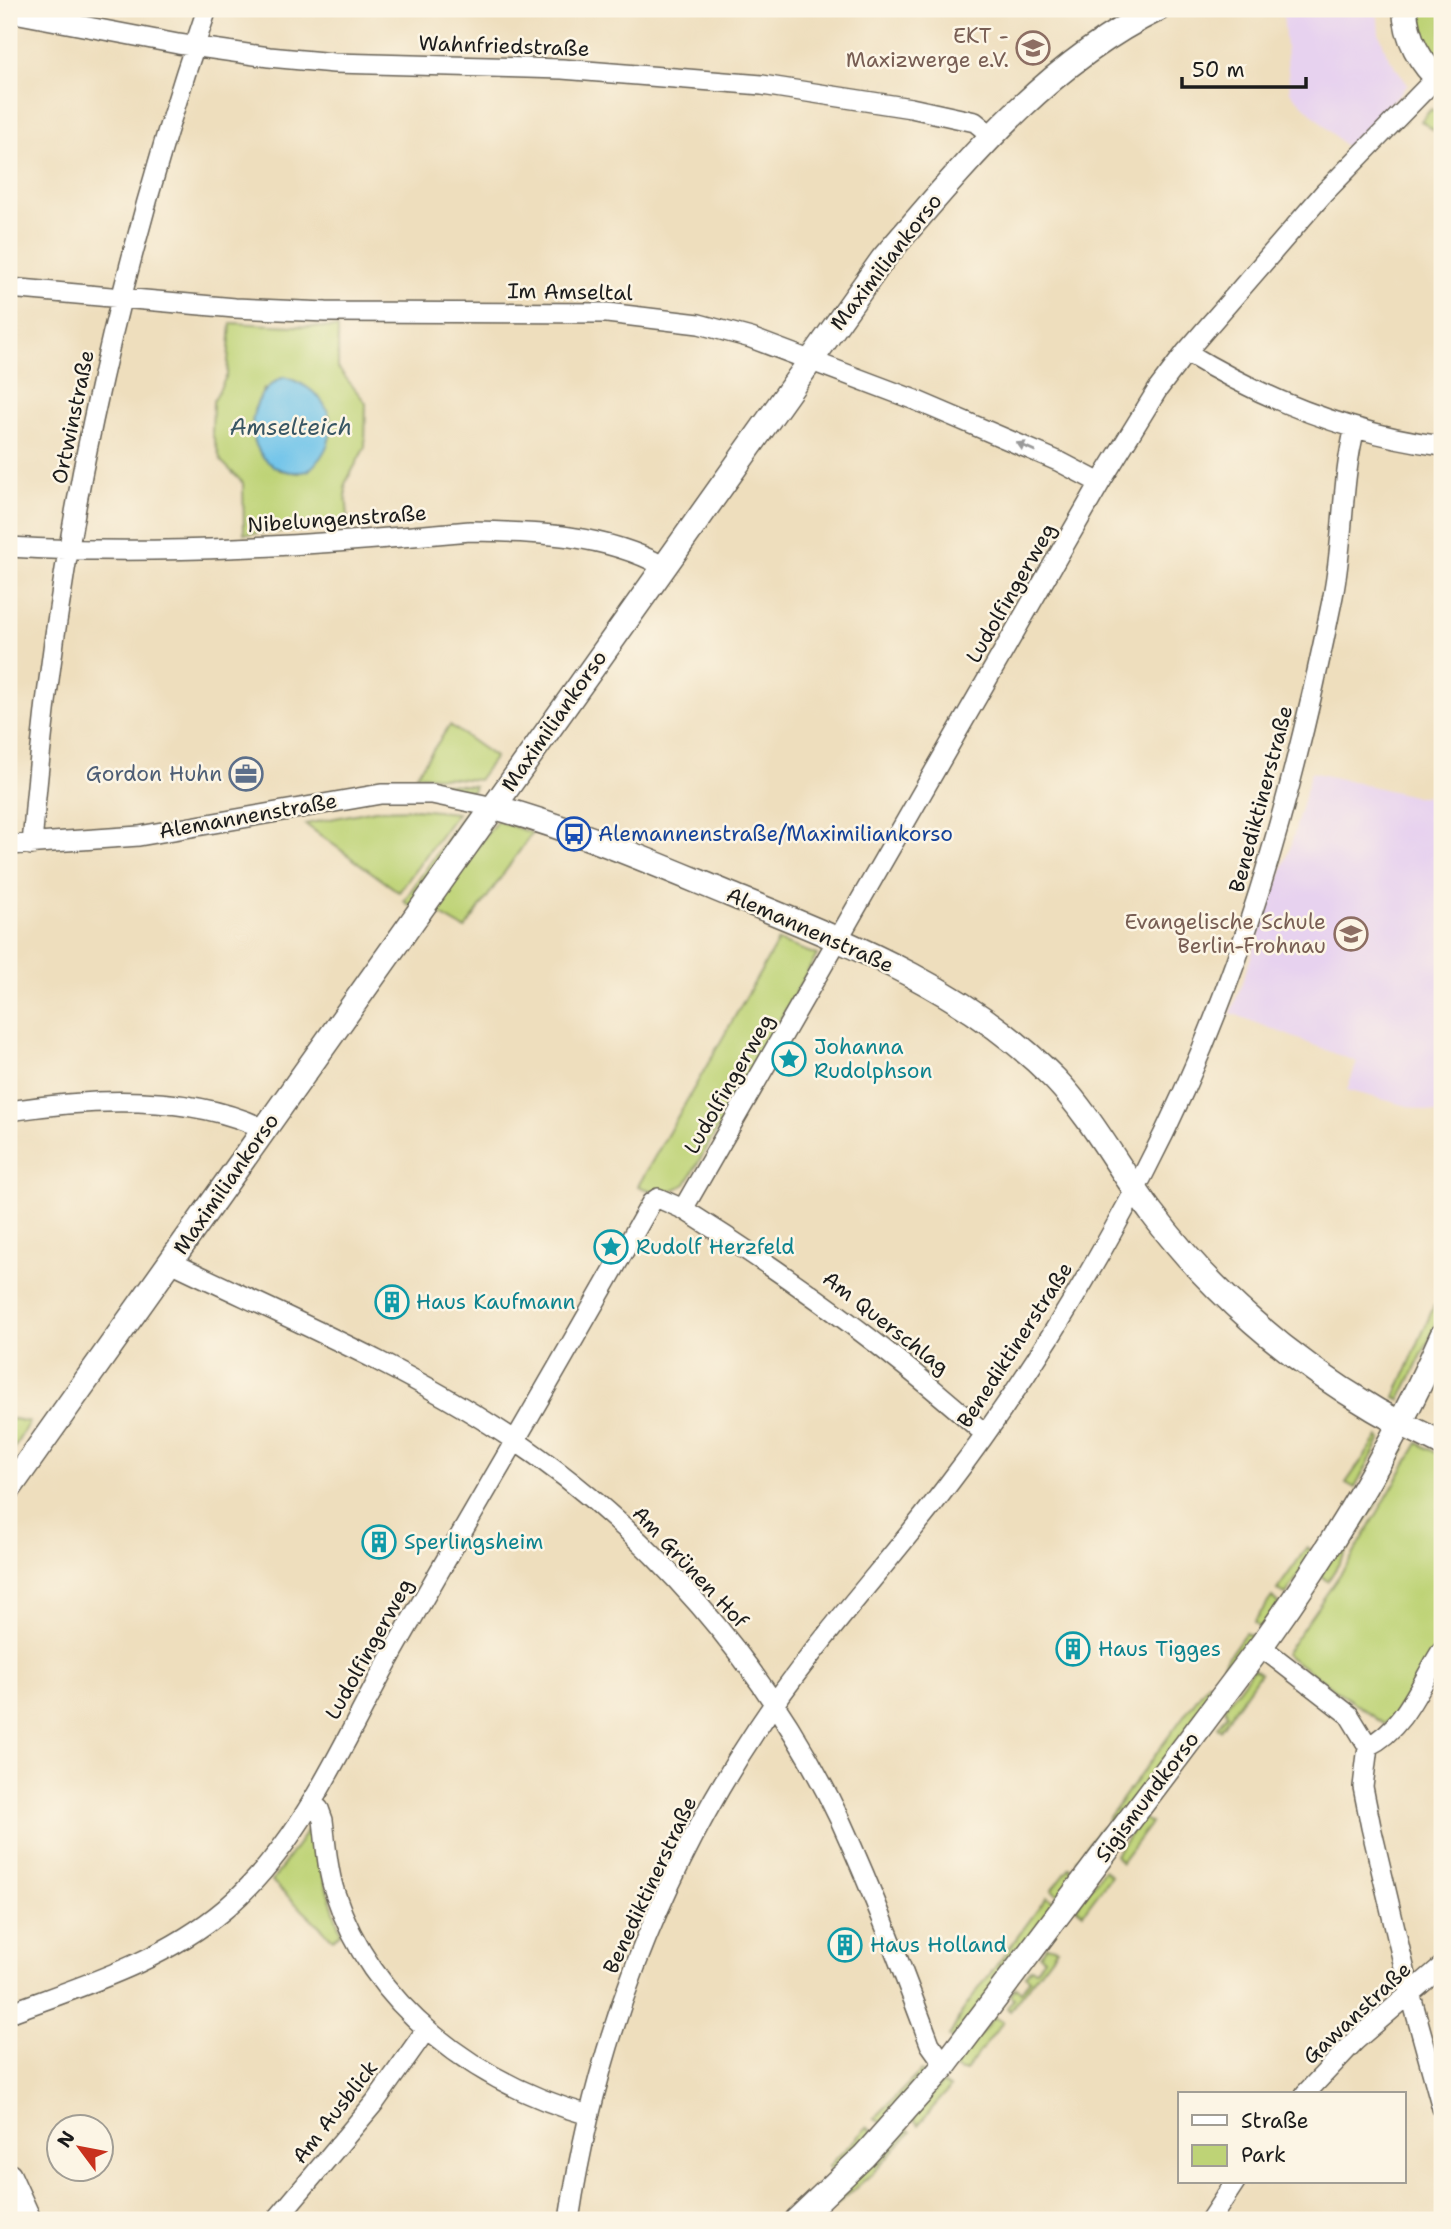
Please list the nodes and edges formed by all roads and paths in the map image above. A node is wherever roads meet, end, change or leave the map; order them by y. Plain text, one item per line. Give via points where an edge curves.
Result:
1 (207, 9) edge
2 (1158, 9) edge
3 (1405, 9) edge
4 (9, 12) edge
5 (195, 47) junction
6 (1439, 80) edge
7 (992, 136) junction
8 (9, 288) edge
9 (122, 300) junction
10 (1186, 352) junction
11 (809, 361) junction
12 (1355, 428) junction
13 (1442, 446) edge
14 (1100, 483) junction
15 (9, 547) edge
16 (68, 550) junction
17 (663, 566) junction
18 (494, 807) junction
19 (9, 845) edge
20 (32, 845) junction
21 (839, 939) junction
22 (9, 1111) edge
23 (264, 1129) junction
24 (1135, 1189) junction
25 (683, 1209) junction
26 (171, 1262) junction
27 (1442, 1336) edge
28 (1401, 1423) junction
29 (985, 1434) junction
30 (515, 1440) junction
31 (1442, 1444) edge
32 (9, 1489) edge
33 (1260, 1646) junction
34 (1442, 1650) edge
35 (774, 1704) junction
36 (1368, 1746) junction
37 (311, 1803) junction
38 (1442, 1966) edge
39 (1410, 1992) junction
40 (9, 2013) edge
41 (426, 2030) junction
42 (946, 2065) junction
43 (1307, 2092) edge
44 (1442, 2108) edge
45 (589, 2115) junction
46 (9, 2176) edge
47 (1234, 2184) edge
48 (806, 2217) edge
49 (29, 2220) edge
50 (276, 2220) edge
51 (569, 2220) edge
52 (1210, 2220) edge

1 - 5 street, Ortwinstraße
2 - 7 street, Maximiliankorso via 1095,44
3 - 6 street via 1407,33
4 - 5 street, Wahnfriedstraße
5 - 7 street, Wahnfriedstraße via 334,63 562,69 762,85 975,122
5 - 9 street, Ortwinstraße
6 - 10 street, Ludolfingerweg via 1324,193
7 - 11 street, Maximiliankorso via 883,259
8 - 9 street, Im Amseltal
9 - 11 street, Im Amseltal via 326,312 643,316 751,338
9 - 16 street, Ortwinstraße
10 - 12 street via 1287,406
10 - 14 street, Ludolfingerweg
14 -> 11 street, Im Amseltal via 940,410
11 - 17 street, Maximiliankorso
12 - 13 street
12 - 24 street, Benediktinerstraße via 1335,588 1302,746 1270,864 1212,1027
14 - 21 street, Ludolfingerweg
15 - 16 street, Nibelungenstraße
16 - 17 street, Nibelungenstraße via 247,549 470,531 595,541
16 - 20 street, Ortwinstraße
17 - 18 street, Maximiliankorso
18 - 20 street, Alemannenstraße via 432,794 381,794 139,836
18 - 21 street, Alemannenstraße via 668,869
18 - 23 street, Maximiliankorso
19 - 20 street, Alemannenstraße
21 - 24 street, Alemannenstraße via 933,986 996,1027 1054,1078
21 - 25 street, Ludolfingerweg
22 - 23 street via 88,1101 153,1104 243,1119
23 - 26 street, Maximiliankorso
24 - 28 street, Alemannenstraße via 1177,1244 1255,1323 1326,1379
24 - 29 street, Benediktinerstraße via 1092,1269
25 - 29 street, Am Querschlag via 839,1312
25 - 30 street, Ludolfingerweg via 658,1198 651,1203
26 - 30 street, Am Grünen Hof via 363,1354
26 - 32 street, Maximiliankorso
27 - 28 street, Sigismundkorso
28 - 31 street, Alemannenstraße
28 - 33 street, Sigismundkorso via 1318,1564
29 - 35 street, Benediktinerstraße
30 - 35 street, Am Grünen Hof via 617,1521 664,1567 708,1615
30 - 37 street, Ludolfingerweg
33 - 36 street via 1349,1715
33 - 42 street, Sigismundkorso
34 - 36 street via 1396,1726
35 - 42 street, Am Grünen Hof via 840,1820 930,2044
35 - 45 street, Benediktinerstraße via 709,1807 678,1868 626,1990
36 - 39 street via 1363,1787
37 - 40 street, Ludolfingerweg via 279,1853 204,1925 134,1966
37 - 41 street via 323,1819 334,1891 347,1926 384,1983
38 - 39 street, Gawanstraße
39 - 43 street, Gawanstraße
39 - 44 street
41 - 45 street via 497,2080
41 - 50 street, Am Ausblick via 375,2102
42 - 48 street, Sigismundkorso
45 - 51 street, Benediktinerstraße
46 - 49 street
47 - 52 street

